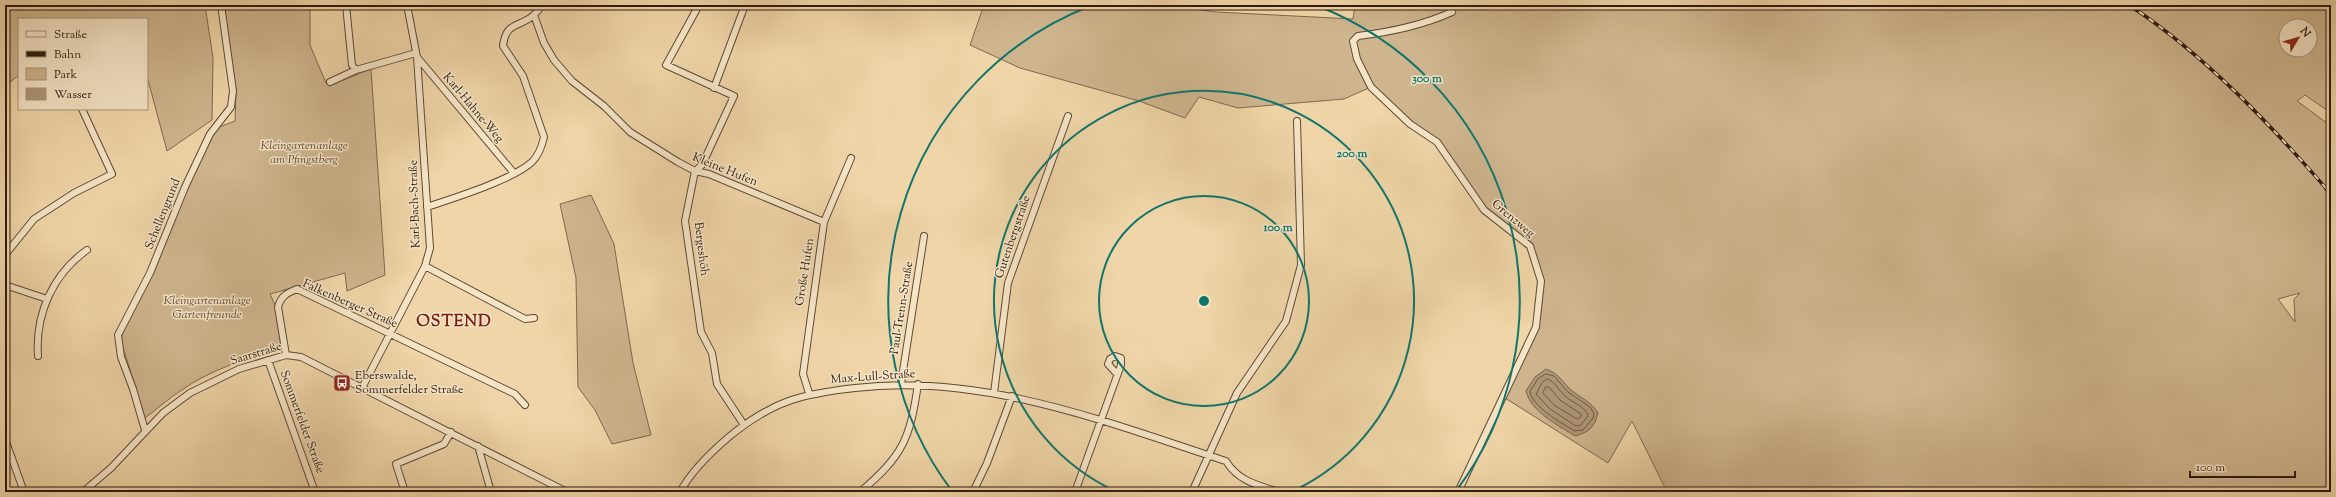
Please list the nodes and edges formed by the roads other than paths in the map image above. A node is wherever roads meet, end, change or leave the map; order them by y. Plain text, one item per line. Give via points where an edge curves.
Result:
1 (221, 5) edge
2 (346, 5) edge
3 (407, 5) edge
4 (542, 5) edge
5 (699, 5) edge
6 (745, 5) edge
7 (1453, 5) edge
8 (534, 15) junction
9 (416, 55) junction
10 (356, 70) junction
11 (330, 82) dead end
12 (714, 88) junction
13 (82, 110) edge
14 (1068, 116) dead end
15 (1297, 121) dead end
16 (851, 158) dead end
17 (696, 171) junction
18 (513, 172) junction
19 (427, 207) junction
20 (824, 222) junction
21 (924, 236) dead end
22 (87, 250) dead end
23 (5, 255) edge
24 (425, 266) junction
25 (5, 285) edge
26 (47, 299) junction
27 (534, 318) dead end
28 (389, 333) junction
29 (286, 355) junction
30 (38, 356) dead end
31 (268, 360) junction
32 (1117, 374) dead end
33 (901, 384) junction
34 (918, 384) junction
35 (362, 388) junction
36 (994, 393) junction
37 (809, 394) junction
38 (1012, 396) junction
39 (525, 405) dead end
40 (1101, 420) junction
41 (744, 425) junction
42 (145, 430) junction
43 (451, 432) junction
44 (5, 439) edge
45 (478, 446) junction
46 (1208, 455) junction
47 (24, 492) edge
48 (83, 492) edge
49 (315, 492) edge
50 (405, 492) edge
51 (491, 492) edge
52 (567, 492) edge
53 (680, 492) edge
54 (860, 492) edge
55 (973, 492) edge
56 (1075, 492) edge
57 (1192, 492) edge
58 (1279, 492) edge
59 (1458, 492) edge

1 - 42 street, Schellengrund via 233,92 230,107 210,134 150,273 118,335 121,357
2 - 10 street via 352,65
3 - 9 street, Karl-Bach-Straße
4 - 8 street
5 - 12 street, Bergeshöh via 666,65
6 - 12 street
7 - 59 street, Grenzweg via 1452,12 1427,23 1385,33 1358,36 1352,41 1370,87 1404,119 1437,142 1484,210 1530,246 1541,281 1536,327
8 - 17 street, Kleine Hufen via 544,43 554,60 572,81 630,132
8 - 18 street via 510,28 504,37 503,46 523,76 544,137 542,148 532,162
9 - 10 street
9 - 18 street, Karl-Hahne-Weg
9 - 19 street, Karl-Bach-Straße
10 - 11 street
12 - 17 street, Bergeshöh via 734,96 702,165
13 - 23 street via 112,174 74,193 34,219
14 - 36 street, Gutenbergstraße via 1008,283
15 - 46 street via 1302,266 1297,289 1286,321 1237,393
16 - 20 street, Große Hufen
17 - 20 street, Kleine Hufen via 709,174
17 - 41 street, Bergeshöh via 685,221 701,332 712,353 717,384
18 - 19 street via 474,191
19 - 24 street, Karl-Bach-Straße via 430,248
20 - 37 street, Große Hufen via 803,374
21 - 33 street, Paul-Trenn-Straße
22 - 26 street via 72,260 63,271
24 - 27 street via 525,319
24 - 28 street, Karl-Bach-Straße
25 - 26 street
26 - 30 street via 37,341
28 - 29 street, Falkenberger Straße via 297,289 280,299 278,307
28 - 35 street, Karl-Bach-Straße
28 - 39 street, Falkenberger Straße via 515,394
29 - 31 street, Saarstraße
29 - 35 street, Saarstraße via 301,357
31 - 42 street, Saarstraße via 200,387 163,413
31 - 49 street, Sommerfelder Straße
32 - 40 street
33 - 34 street, Max-Lull-Straße
33 - 37 street, Max-Lull-Straße
34 - 36 street, Max-Lull-Straße
34 - 54 street via 912,422 905,441 884,471
35 - 43 street, Saarstraße
36 - 38 street, Max-Lull-Straße
37 - 41 street, Max-Lull-Straße via 779,404
38 - 40 street, Max-Lull-Straße
38 - 55 street via 987,463
40 - 46 street, Max-Lull-Straße
40 - 56 street
41 - 53 street, Max-Lull-Straße via 697,468
42 - 48 street, Saarstraße via 111,468
43 - 45 street, Saarstraße
43 - 50 street via 444,444 396,464
44 - 47 street
45 - 51 street
45 - 52 street, Saarstraße
46 - 57 street
46 - 58 street, Max-Lull-Straße via 1226,461 1232,471 1242,479

